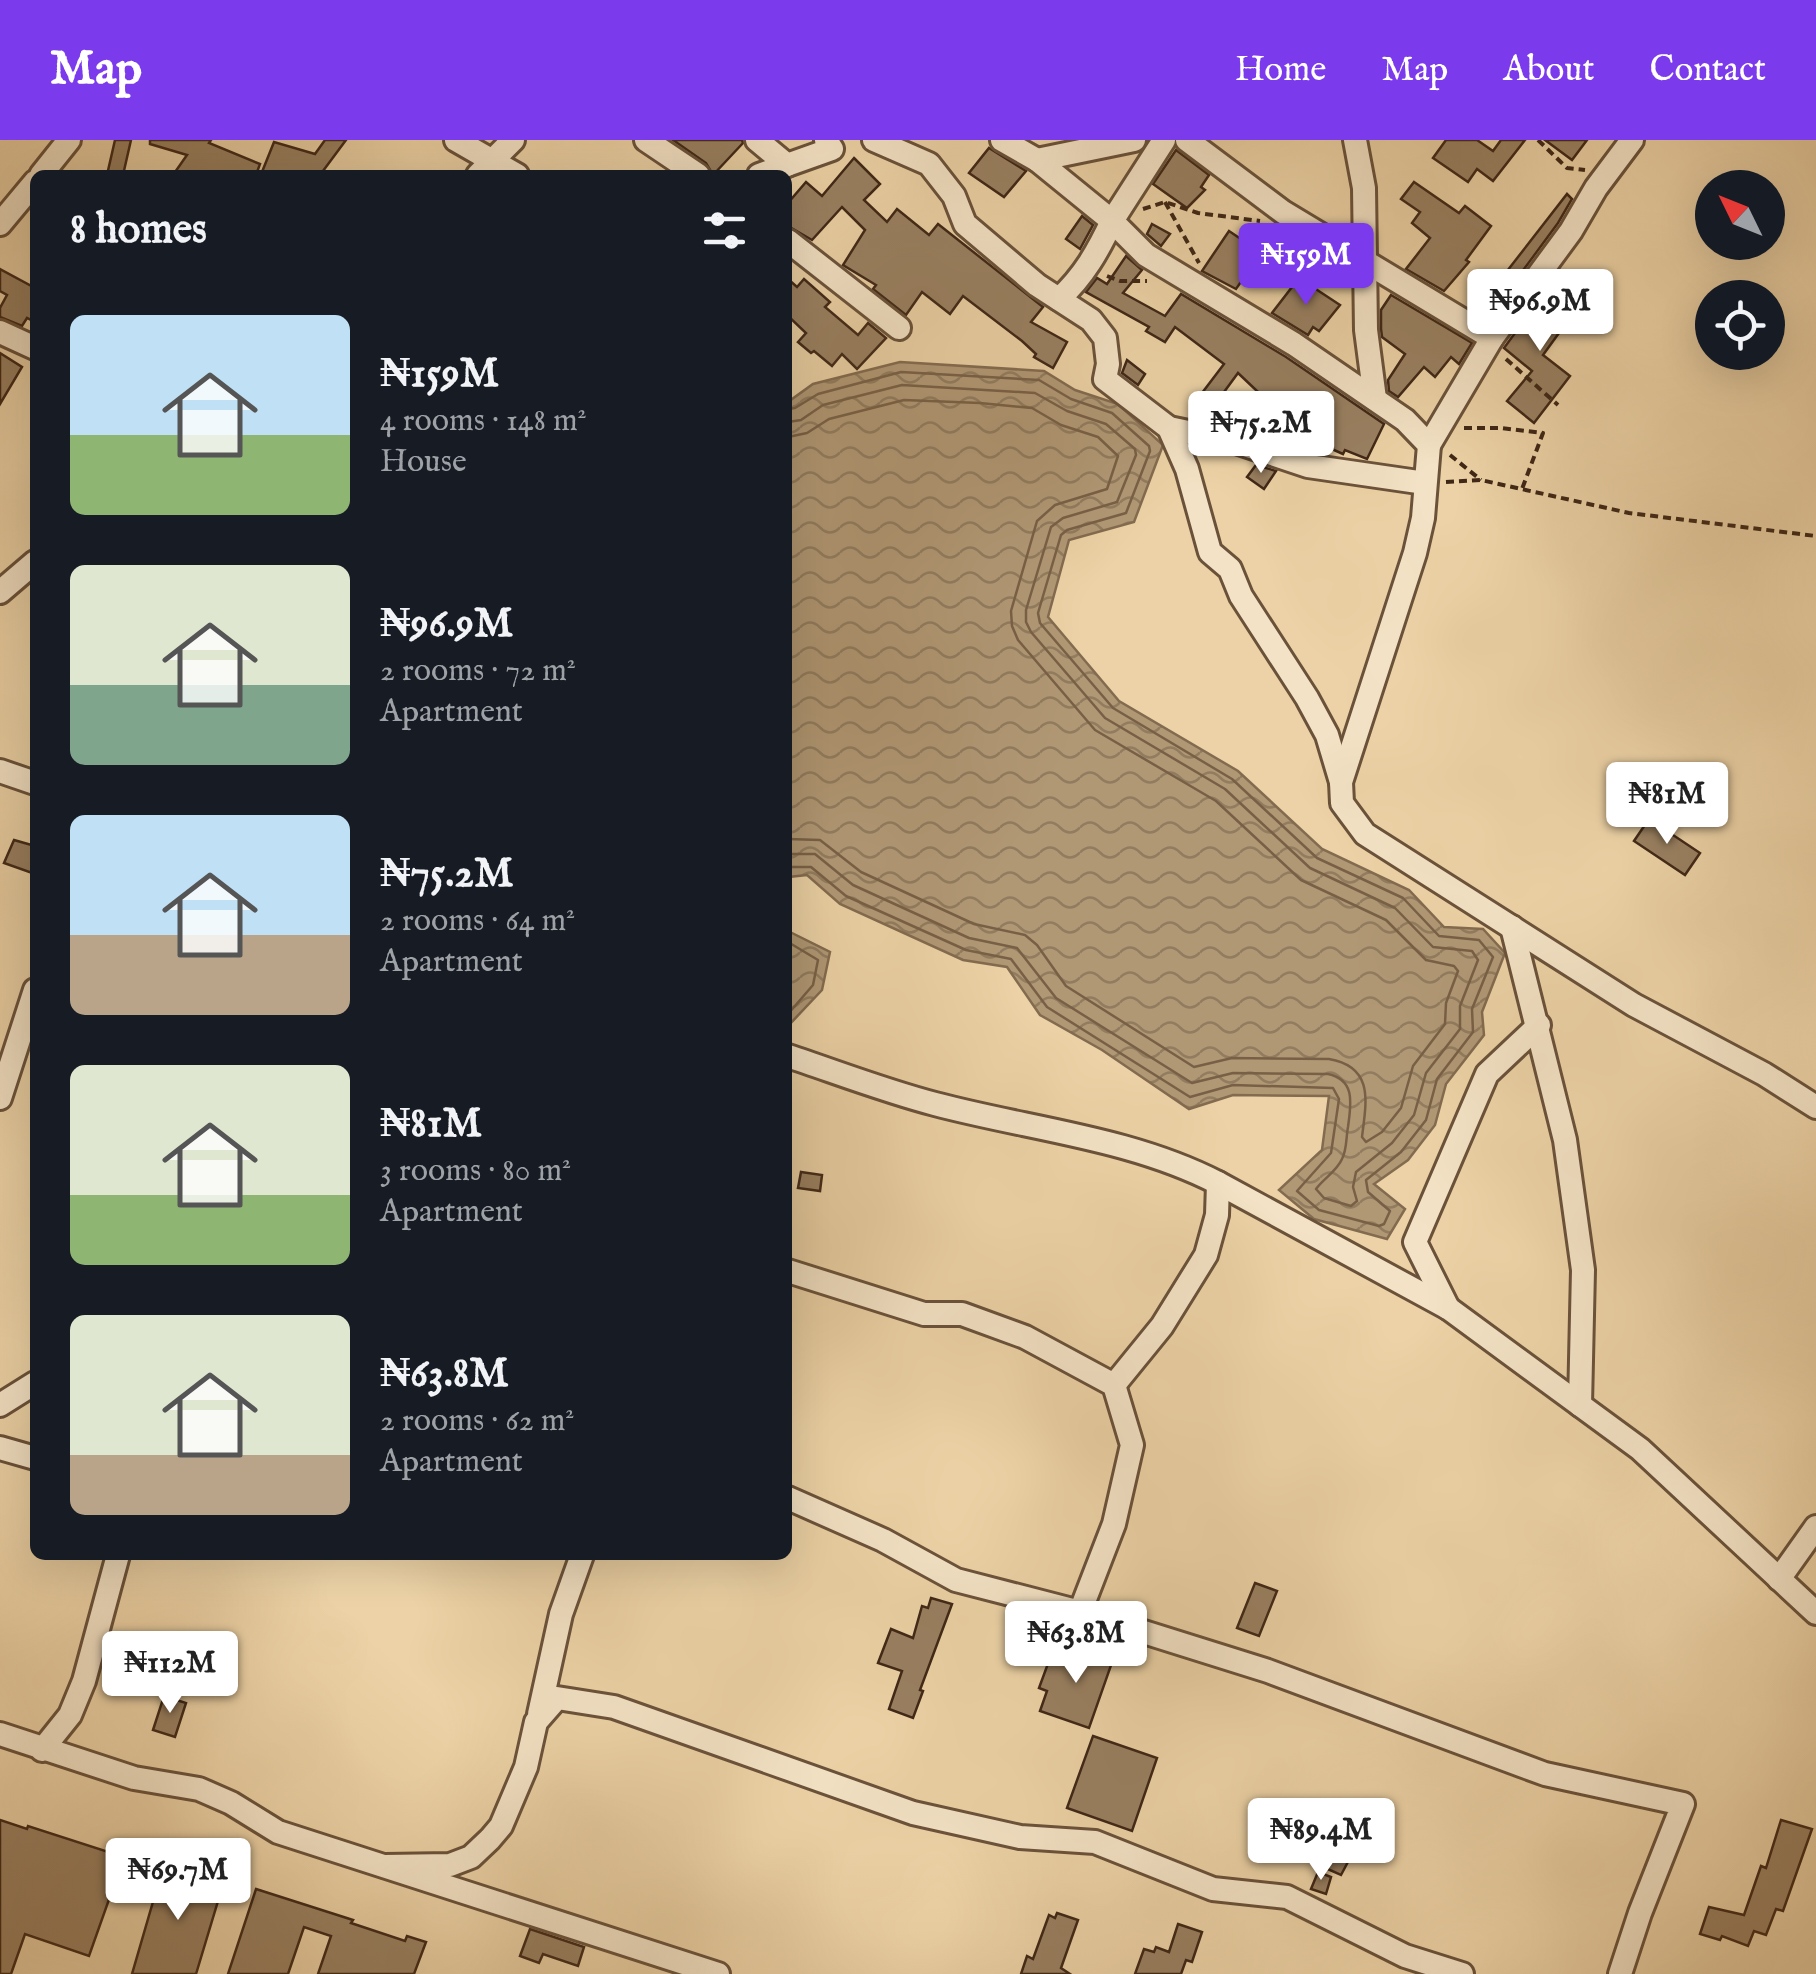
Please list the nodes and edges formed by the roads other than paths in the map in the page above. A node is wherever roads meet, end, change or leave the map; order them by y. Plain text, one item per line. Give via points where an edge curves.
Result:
1 (69, 140) edge
2 (456, 140) edge
3 (513, 140) edge
4 (646, 140) edge
5 (757, 140) edge
6 (874, 140) edge
7 (912, 140) edge
8 (1002, 140) edge
9 (1134, 140) edge
10 (1164, 140) edge
11 (1187, 140) edge
12 (1355, 140) edge
13 (1632, 140) edge
14 (834, 143) edge
15 (1037, 160) junction
16 (929, 164) junction
17 (787, 165) junction
18 (485, 167) edge
19 (51, 170) edge
20 (691, 170) edge
21 (772, 170) edge
22 (30, 188) edge
23 (1112, 221) junction
24 (0, 224) edge
25 (792, 244) edge
26 (1364, 259) junction
27 (1059, 299) junction
28 (898, 328) dead end
29 (0, 332) edge
30 (1492, 338) junction
31 (30, 346) edge
32 (1374, 399) junction
33 (1169, 428) junction
34 (1434, 436) junction
35 (1424, 483) junction
36 (30, 566) edge
37 (0, 592) edge
38 (0, 771) edge
39 (30, 781) edge
40 (1341, 782) junction
41 (1512, 927) junction
42 (1538, 1026) junction
43 (28, 1036) edge
44 (792, 1057) edge
45 (0, 1098) edge
46 (1816, 1107) edge
47 (1218, 1182) junction
48 (792, 1272) edge
49 (1448, 1308) junction
50 (1114, 1385) junction
51 (30, 1386) edge
52 (1580, 1404) junction
53 (0, 1405) edge
54 (0, 1448) edge
55 (30, 1457) edge
56 (792, 1500) edge
57 (1816, 1527) edge
58 (117, 1560) edge
59 (580, 1560) edge
60 (1779, 1580) junction
61 (1080, 1612) junction
62 (1816, 1613) edge
63 (536, 1722) junction
64 (0, 1734) edge
65 (42, 1750) junction
66 (385, 1866) junction
67 (718, 1974) edge
68 (1462, 1974) edge
69 (1620, 1974) edge

1 - 19 street
2 - 18 street
3 - 18 street
4 - 20 street
5 - 17 street
6 - 16 street
7 - 16 street
8 - 15 street
9 - 15 street
10 - 23 street
11 - 26 street via 1284,212
12 - 26 street via 1364,188
13 - 30 street
14 - 17 street
15 - 23 street
16 - 27 street via 966,224
17 - 21 street
22 - 24 street
23 - 27 street via 1087,269
23 - 32 street via 1146,256
25 - 28 street
26 - 30 street
26 - 32 street
27 - 33 street via 1105,338 1105,379
29 - 31 street
30 - 34 street
32 - 34 street
33 - 35 street via 1308,466
33 - 40 street via 1210,552 1230,569 1308,698
34 - 35 street
35 - 40 street via 1415,553
36 - 37 street
38 - 39 street
40 - 41 street via 1342,803 1365,834
41 - 42 street
41 - 46 street
42 - 49 street via 1487,1074 1414,1242
42 - 52 street via 1566,1140 1584,1270
43 - 45 street
44 - 47 street via 934,1104 1190,1168
47 - 49 street
47 - 50 street via 1206,1255 1162,1326
48 - 50 street via 924,1314 962,1314 1025,1337
49 - 52 street
50 - 61 street via 1132,1444 1114,1524
51 - 53 street
52 - 60 street via 1640,1449
54 - 55 street
56 - 61 street via 956,1580
57 - 60 street
58 - 65 street via 84,1681 70,1715
59 - 63 street
60 - 62 street
61 - 69 street via 1268,1671 1546,1774 1683,1804
63 - 66 street via 526,1766 490,1839 450,1865
63 - 68 street via 557,1698 614,1706 912,1813 1020,1838 1096,1842 1212,1888 1287,1897 1405,1956
64 - 65 street
65 - 66 street via 199,1789 278,1832
66 - 67 street

